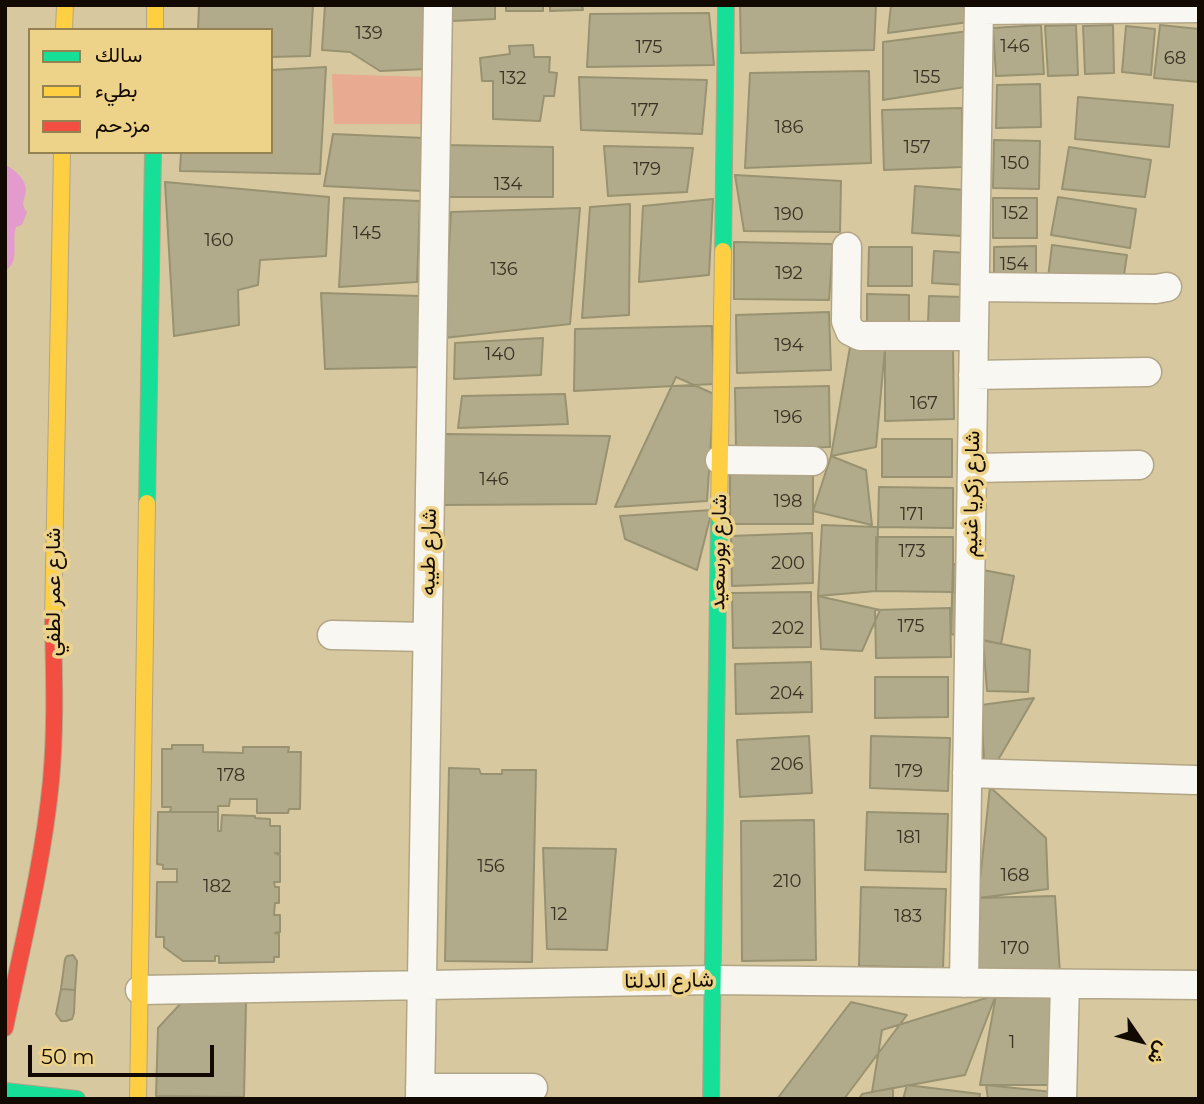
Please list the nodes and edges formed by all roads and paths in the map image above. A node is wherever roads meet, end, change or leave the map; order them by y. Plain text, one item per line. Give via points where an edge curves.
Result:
1 (65, 5) edge
2 (155, 5) edge
3 (438, 5) edge
4 (726, 5) edge
5 (979, 7) edge
6 (1145, 7) edge
7 (1199, 8) edge
8 (64, 28) edge
9 (155, 28) edge
10 (62, 154) edge
11 (153, 154) edge
12 (847, 247) dead end
13 (975, 287) junction
14 (1167, 287) dead end
15 (974, 336) junction
16 (1147, 372) dead end
17 (973, 375) junction
18 (720, 460) junction
19 (813, 461) dead end
20 (1139, 465) dead end
21 (972, 468) junction
22 (332, 635) dead end
23 (427, 637) junction
24 (967, 773) junction
25 (1195, 780) dead end
26 (713, 980) junction
27 (964, 983) junction
28 (1065, 984) junction
29 (421, 985) junction
30 (1199, 985) edge
31 (140, 990) junction
32 (5, 1028) edge
33 (533, 1088) dead end
34 (5, 1091) edge
35 (420, 1093) edge
36 (71, 1098) edge
37 (138, 1099) edge
38 (711, 1099) edge
39 (1062, 1099) edge

1 - 8 street
2 - 9 street
3 - 23 street, شارع طيبه
4 - 18 street, شارع بورسعيد
5 - 6 street
5 - 13 street, شارع زكريا غنيم
6 - 7 street
10 - 32 street, شارع عمر لطفي via 53,756 44,837
11 - 31 street
12 - 15 street via 846,321 850,331 860,336
13 - 14 street
13 - 15 street, شارع زكريا غنيم
15 - 17 street, شارع زكريا غنيم
16 - 17 street
17 - 21 street, شارع زكريا غنيم
18 - 19 street
18 - 26 street, شارع بورسعيد
20 - 21 street
21 - 24 street, شارع زكريا غنيم
22 - 23 street
23 - 29 street, شارع طيبه
24 - 25 street
24 - 27 street, شارع زكريا غنيم
26 - 27 street, شارع الدلتا
26 - 29 street, شارع الدلتا
26 - 38 street, شارع بورسعيد
27 - 28 street, شارع الدلتا
28 - 30 street, شارع الدلتا
28 - 39 street
29 - 31 street, شارع الدلتا
29 - 35 street, شارع طيبه
31 - 37 street
33 - 35 street
34 - 36 street

